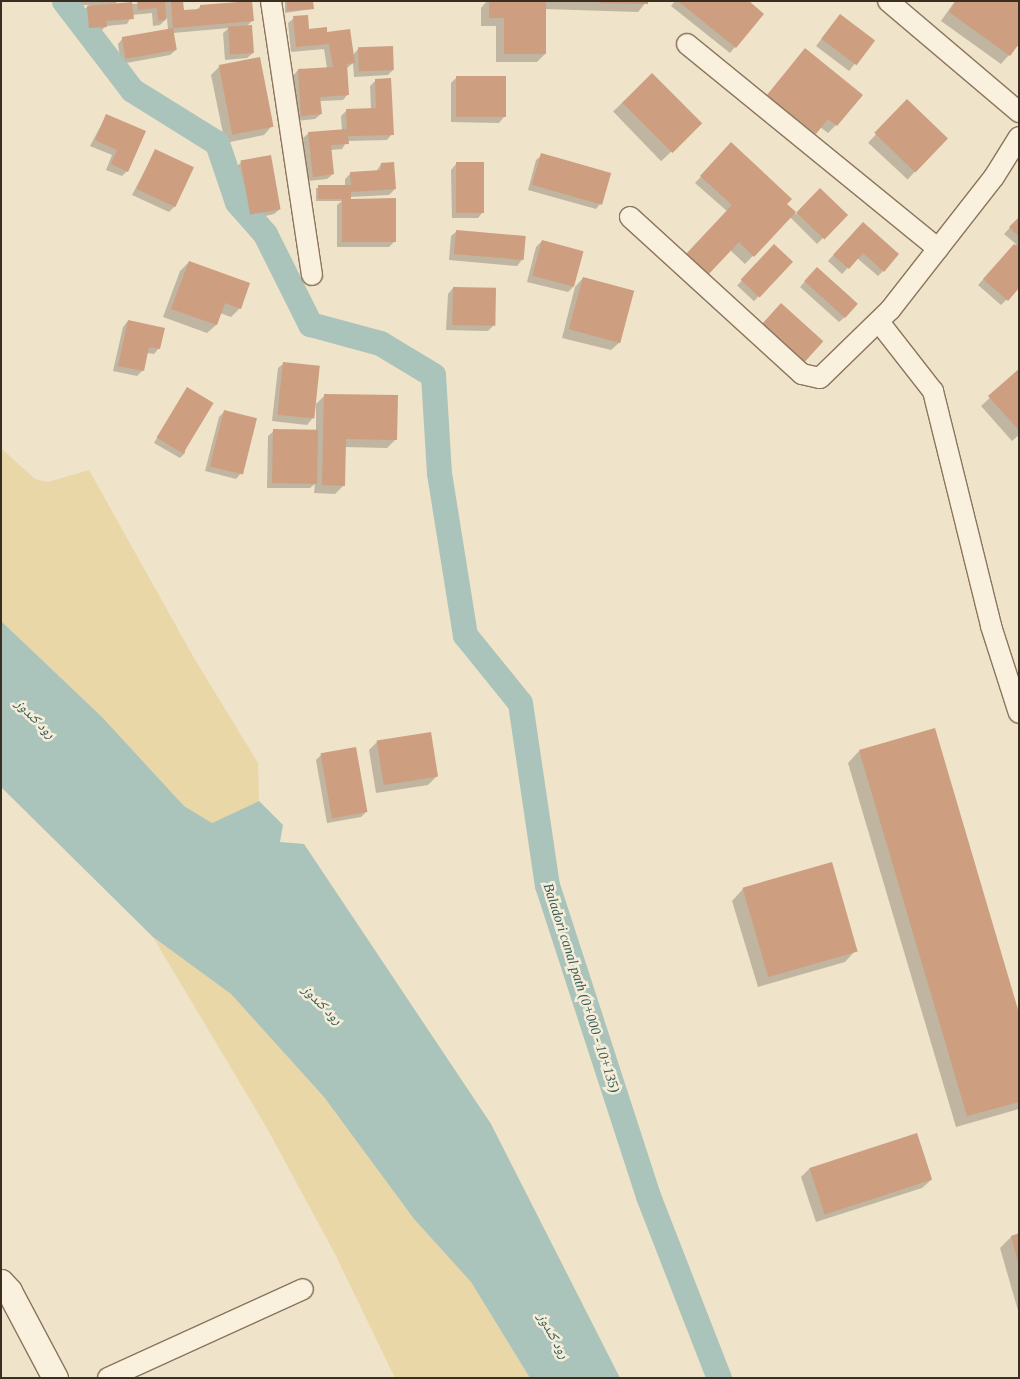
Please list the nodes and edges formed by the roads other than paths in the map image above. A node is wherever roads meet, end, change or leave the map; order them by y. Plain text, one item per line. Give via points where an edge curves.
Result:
1 (271, 1) edge
2 (888, 1) edge
3 (687, 44) dead end
4 (1019, 112) edge
5 (1019, 137) edge
6 (630, 217) dead end
7 (938, 249) junction
8 (312, 275) dead end
9 (879, 322) junction
10 (1019, 714) edge
11 (1, 1282) edge
12 (303, 1288) dead end
13 (55, 1378) edge
14 (108, 1378) edge

1 - 8 street
2 - 4 street
3 - 7 street
5 - 7 street via 994,177
6 - 9 street via 802,374 820,378
7 - 9 street
9 - 10 street via 933,391 991,626
11 - 13 street via 10,1291
12 - 14 street

